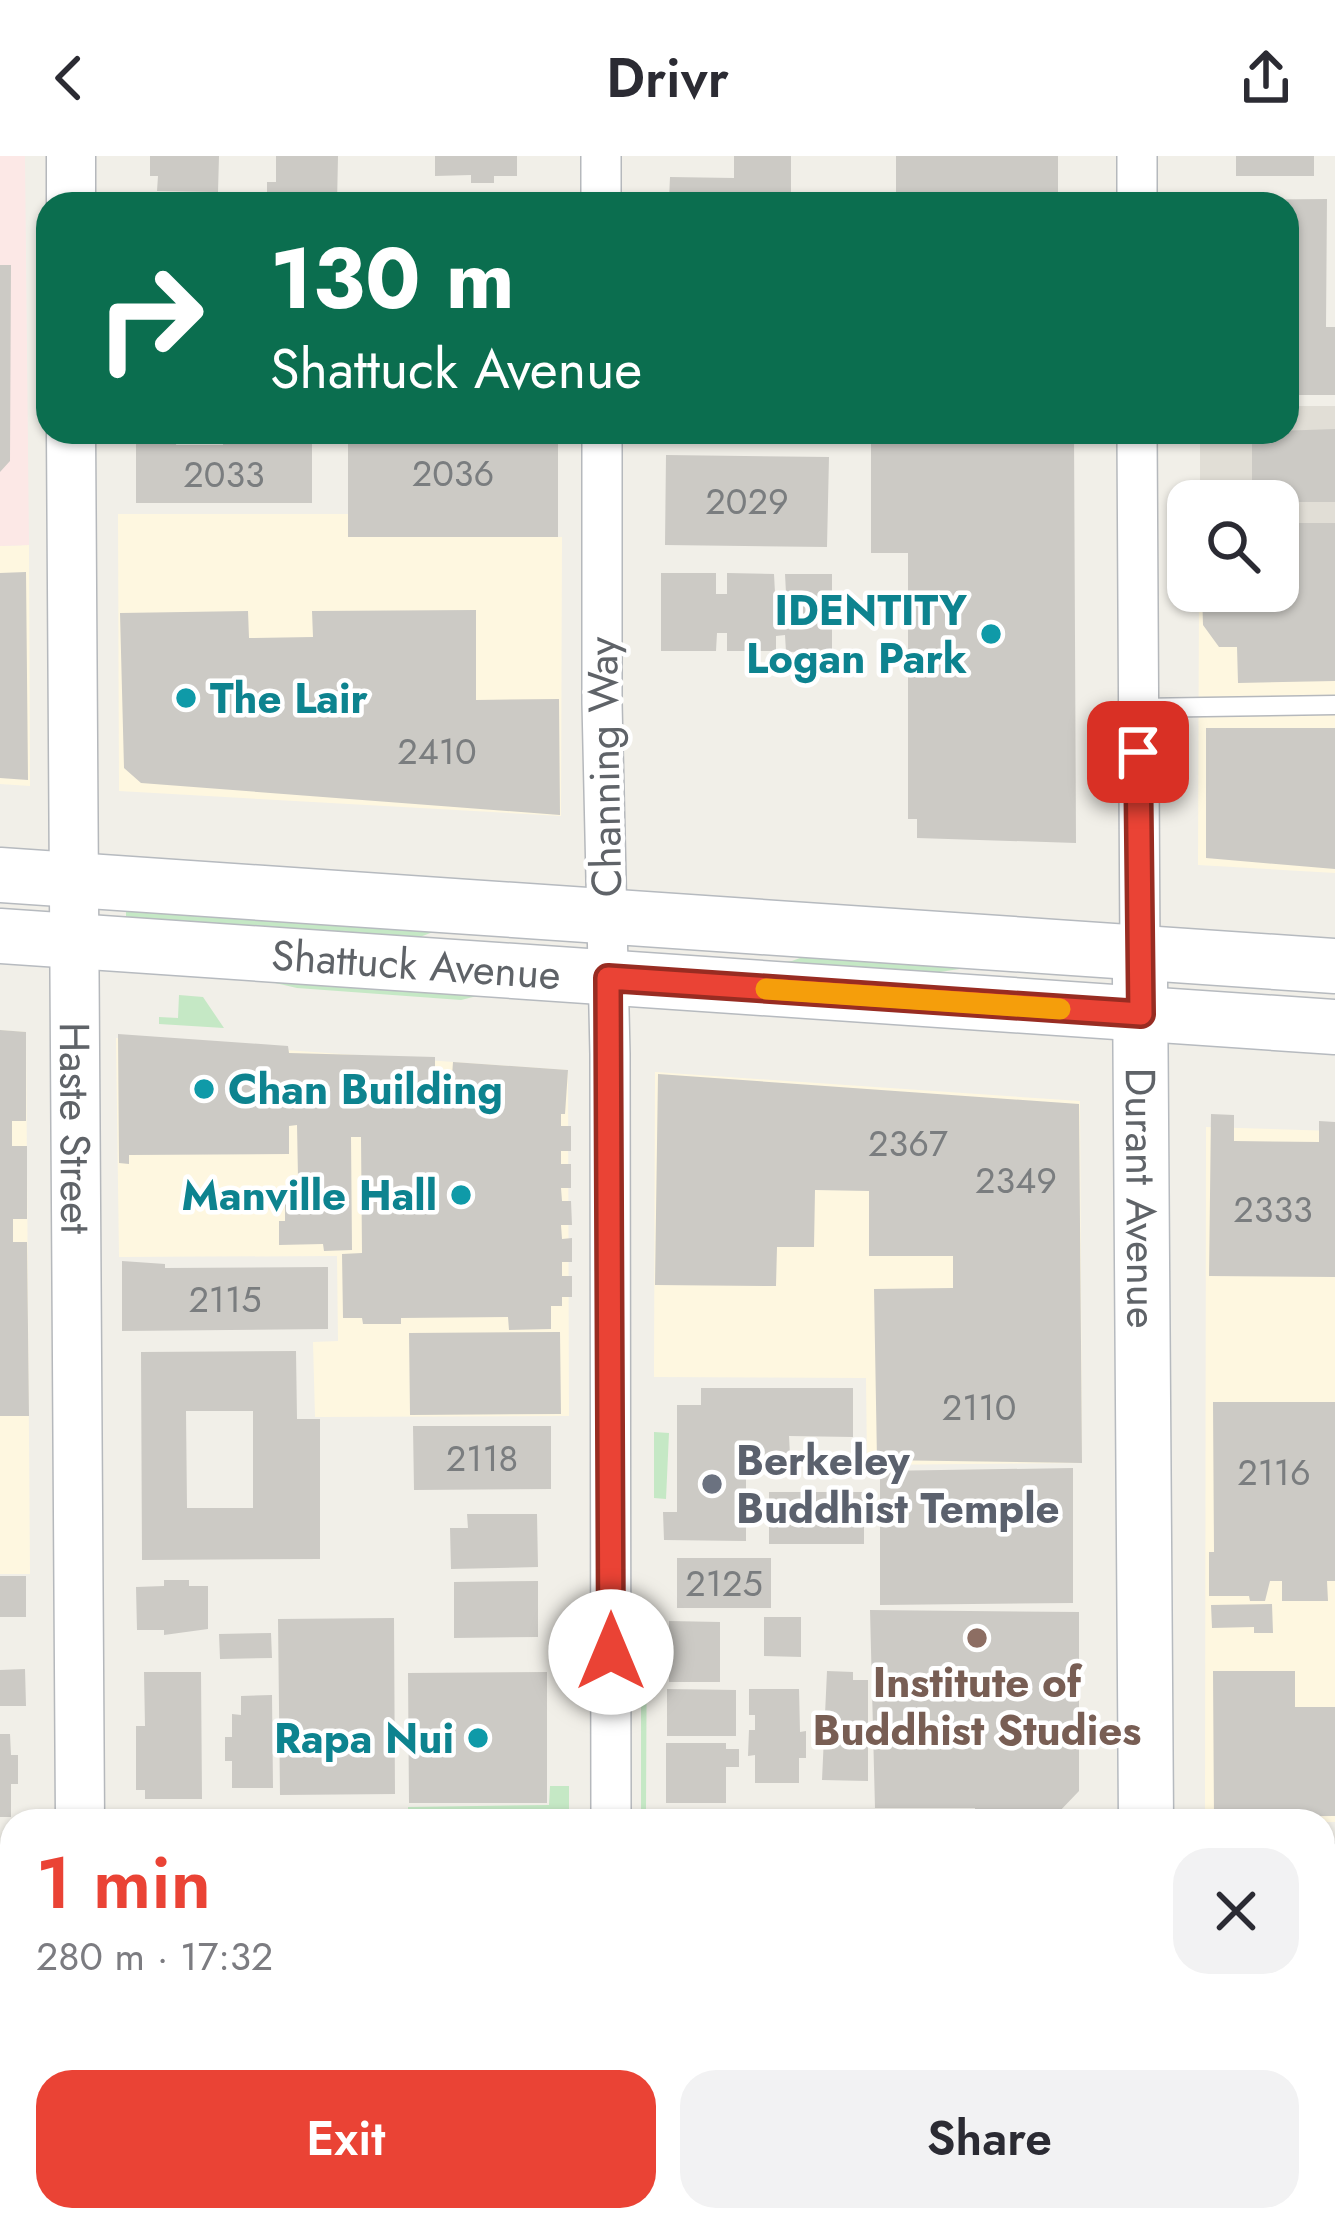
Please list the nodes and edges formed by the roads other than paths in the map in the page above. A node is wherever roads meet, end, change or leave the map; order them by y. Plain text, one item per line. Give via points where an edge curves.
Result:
1 (70, 156) edge
2 (601, 156) edge
3 (1137, 156) edge
4 (71, 192) edge
5 (601, 192) edge
6 (1137, 192) edge
7 (71, 444) edge
8 (602, 444) edge
9 (1137, 444) edge
10 (1335, 705) edge
11 (1138, 708) junction
12 (0, 875) edge
13 (75, 880) junction
14 (606, 917) junction
15 (0, 936) edge
16 (76, 941) junction
17 (1140, 953) junction
18 (1335, 965) edge
19 (608, 978) junction
20 (1141, 1014) junction
21 (1335, 1027) edge
22 (80, 1809) edge
23 (611, 1809) edge
24 (1146, 1809) edge

1 - 4 street
2 - 5 street
3 - 6 street
7 - 13 street, Haste Street
8 - 14 street, Channing Way
9 - 11 street, Durant Avenue
10 - 11 lane
11 - 17 street, Durant Avenue
12 - 13 main road, Shattuck Avenue
13 - 14 main road, Shattuck Avenue
13 - 16 street, Haste Street
14 - 17 main road, Shattuck Avenue
14 - 19 street, Channing Way
15 - 16 main road, Shattuck Avenue
16 - 19 main road, Shattuck Avenue
16 - 22 street, Haste Street
17 - 18 main road, Shattuck Avenue
17 - 20 main road, Durant Avenue
19 - 20 main road, Shattuck Avenue
19 - 23 street, Channing Way
20 - 21 main road, Shattuck Avenue
20 - 24 main road, Durant Avenue

